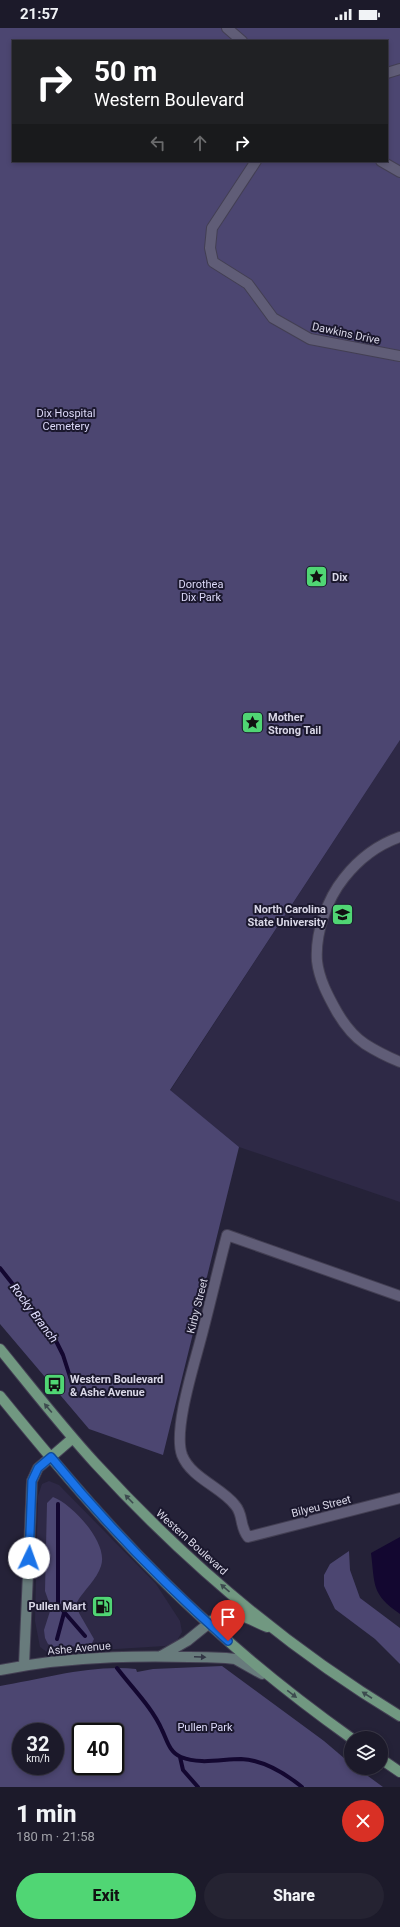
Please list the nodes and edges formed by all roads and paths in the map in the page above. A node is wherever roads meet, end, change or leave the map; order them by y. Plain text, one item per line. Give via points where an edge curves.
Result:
1 (227, 28) edge
2 (241, 40) edge
3 (400, 69) edge
4 (388, 73) edge
5 (255, 162) edge
6 (383, 162) edge
7 (400, 172) edge
8 (400, 356) edge
9 (400, 837) edge
10 (400, 1062) edge
11 (400, 1296) edge
12 (0, 1349) edge
13 (0, 1396) edge
14 (73, 1438) junction
15 (51, 1457) junction
16 (400, 1498) edge
17 (248, 1537) joint
18 (208, 1624) junction
19 (276, 1631) junction
20 (161, 1656) junction
21 (24, 1665) junction
22 (0, 1670) edge
23 (276, 1682) junction
24 (400, 1716) edge
25 (344, 1733) edge
26 (388, 1764) edge
27 (400, 1772) edge

1 - 2 street
3 - 4 street
5 - 8 street, Dawkins Drive via 212,228 210,248 214,262 248,284 273,318 310,339
6 - 7 street
9 - 10 street via 386,842 359,861 335,889 321,928 317,960 320,975 333,1005 352,1032 375,1050
11 - 17 street, Kirby Street via 227,1235 186,1397 180,1447 191,1467 238,1507 242,1527
14 -> 12 main road, Western Boulevard
13 - 15 main road
14 - 15 main road
19 -> 14 main road, Western Boulevard via 164,1534
15 - 18 main road via 123,1539
15 - 21 street via 38,1468 32,1481
16 - 17 street, Bilyeu Street
18 - 19 main road via 216,1616 231,1613
18 - 20 street, Ashe Avenue via 187,1641
18 - 23 main road
24 -> 19 main road, Western Boulevard
20 - 21 street, Ashe Avenue via 108,1657
20 -> 23 street, Ashe Avenue via 235,1660
21 - 22 street, Ashe Avenue
23 -> 25 main road
26 - 27 main road

